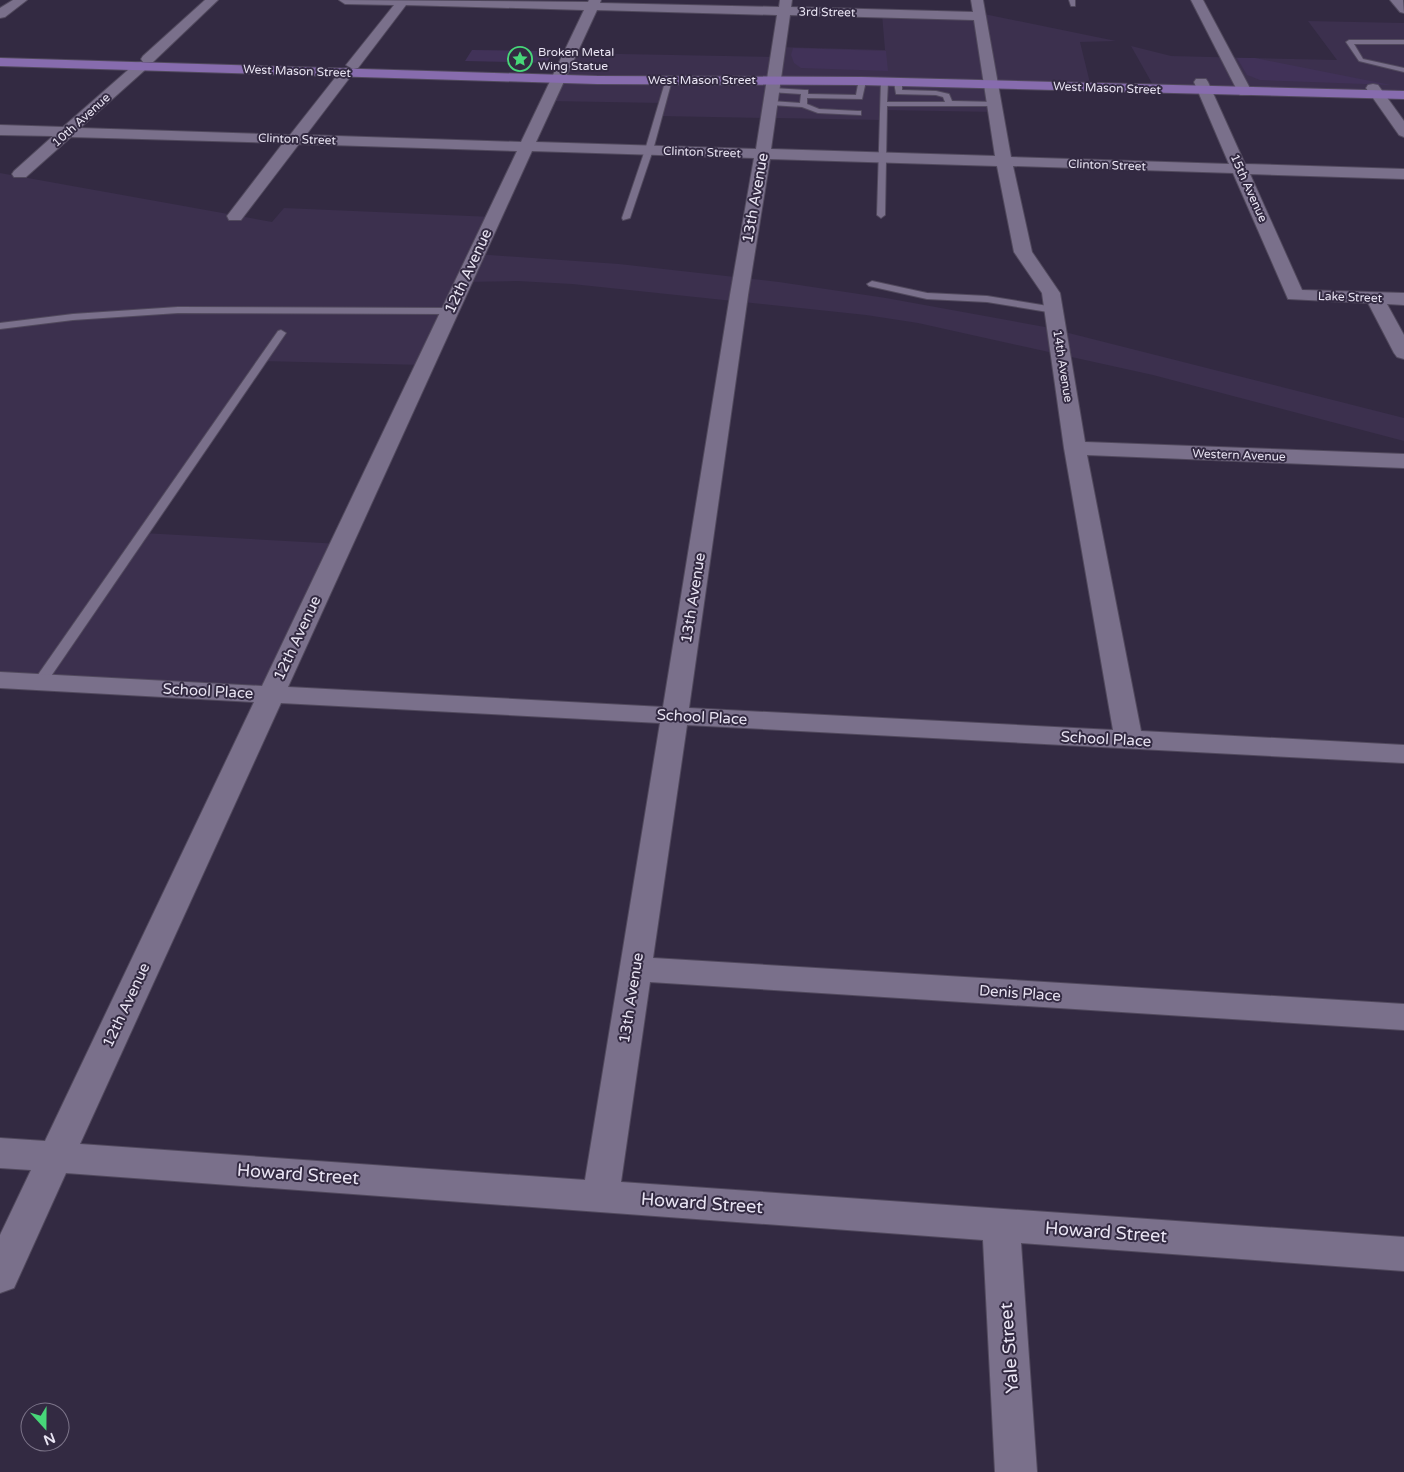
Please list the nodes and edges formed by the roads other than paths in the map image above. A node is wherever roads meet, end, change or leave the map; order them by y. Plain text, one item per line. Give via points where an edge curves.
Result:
1 (21, 0) edge
2 (212, 0) edge
3 (345, 0) edge
4 (977, 0) edge
5 (1197, 0) edge
6 (1396, 0) edge
7 (403, 1) edge
8 (593, 3) edge
9 (785, 6) edge
10 (1404, 9) edge
11 (0, 14) edge
12 (979, 16) junction
13 (1404, 42) edge
14 (0, 50) edge
15 (0, 55) edge
16 (141, 61) junction
17 (0, 62) edge
18 (116, 65) junction
19 (0, 66) edge
20 (350, 69) junction
21 (1404, 70) edge
22 (561, 74) junction
23 (668, 80) junction
24 (991, 80) junction
25 (773, 86) junction
26 (1203, 86) junction
27 (891, 87) junction
28 (1242, 88) junction
29 (807, 89) junction
30 (1404, 89) edge
31 (916, 92) junction
32 (1376, 92) junction
33 (1404, 96) edge
34 (949, 103) junction
35 (883, 104) junction
36 (900, 104) junction
37 (916, 104) junction
38 (995, 104) junction
39 (803, 105) junction
40 (858, 113) dead end
41 (0, 130) edge
42 (66, 132) junction
43 (1404, 132) edge
44 (295, 139) junction
45 (526, 146) junction
46 (649, 150) junction
47 (763, 154) junction
48 (881, 158) junction
49 (1004, 161) junction
50 (1240, 169) junction
51 (20, 174) dead end
52 (1404, 174) edge
53 (881, 215) dead end
54 (235, 216) dead end
55 (626, 218) dead end
56 (872, 284) dead end
57 (1296, 295) joint
58 (1374, 298) junction
59 (1404, 299) edge
60 (1054, 310) junction
61 (449, 311) junction
62 (0, 326) edge
63 (281, 333) dead end
64 (1404, 353) edge
65 (1075, 448) junction
66 (1404, 461) edge
67 (0, 680) edge
68 (40, 682) junction
69 (271, 694) junction
70 (676, 716) junction
71 (1129, 740) junction
72 (1404, 754) edge
73 (636, 969) junction
74 (1404, 1018) edge
75 (0, 1153) edge
76 (56, 1157) junction
77 (601, 1196) junction
78 (1001, 1225) junction
79 (1404, 1254) edge
80 (0, 1276) edge
81 (1016, 1472) edge

1 - 11 street
2 - 16 street, 10th Avenue
3 - 7 street, 3rd Street
4 - 12 street, 14th Avenue
5 - 28 street
6 - 10 street
7 - 8 street, 3rd Street
7 - 20 street
8 - 9 street, 3rd Street
8 - 22 street, 12th Avenue
9 - 12 street, 3rd Street
9 - 25 street, 13th Avenue
12 - 24 street, 14th Avenue
13 - 21 lane via 1349,42 1361,60
14 - 16 main road via 100,54
15 - 16 main road, West Mason Street
16 - 18 main road, West Mason Street
16 - 20 main road, West Mason Street
16 - 42 street, 10th Avenue
17 - 18 main road, West Mason Street
18 - 19 main road
20 - 22 main road, West Mason Street
20 - 44 street
22 - 23 main road, West Mason Street
22 - 25 main road, West Mason Street
22 - 45 street, 12th Avenue
23 - 25 main road, West Mason Street
23 - 46 lane
24 - 25 main road, West Mason Street
24 - 26 main road, West Mason Street
24 - 27 main road, West Mason Street
24 - 38 street, 14th Avenue
25 - 29 main road, West Mason Street
25 - 39 lane
25 - 47 street, 13th Avenue
26 - 28 main road, West Mason Street
26 - 50 street, 15th Avenue
27 - 29 main road, West Mason Street via 861,85
27 - 31 lane
27 - 35 lane
27 - 36 lane
28 - 32 main road, West Mason Street
29 - 39 lane
30 - 32 main road, West Mason Street
31 - 34 lane via 936,92 946,96
31 - 37 lane
32 - 33 main road, West Mason Street
32 - 43 street
34 - 37 lane
34 - 38 lane
35 - 36 lane
35 - 48 lane
36 - 37 lane
38 - 49 street, 14th Avenue
39 - 40 lane via 818,111
41 - 42 street, Clinton Street
42 - 44 street, Clinton Street
42 - 51 street, 10th Avenue
44 - 45 street, Clinton Street
44 - 54 street
45 - 46 street, Clinton Street
45 - 61 street, 12th Avenue
46 - 47 street, Clinton Street
46 - 55 lane
47 - 48 street, Clinton Street
47 - 70 street, 13th Avenue
48 - 49 street, Clinton Street
48 - 53 lane
49 - 50 street, Clinton Street
49 - 60 street, 14th Avenue via 1023,252 1051,293
50 - 52 street, Clinton Street
50 - 57 street, 15th Avenue
56 - 60 lane via 927,296 987,299
57 - 58 street, Lake Street
58 - 59 street, Lake Street
58 - 64 street
60 - 65 street, 14th Avenue
61 - 62 lane via 178,310
61 - 69 street, 12th Avenue
63 - 68 lane
65 - 66 street, Western Avenue
65 - 71 street, 14th Avenue
67 - 68 street, School Place
68 - 69 street, School Place
69 - 70 street, School Place
69 - 76 street, 12th Avenue
70 - 71 street, School Place
70 - 73 street, 13th Avenue
71 - 72 street, School Place
73 - 74 street, Denis Place
73 - 77 street, 13th Avenue
75 - 76 street, Howard Street
76 - 77 street, Howard Street
76 - 80 street, 12th Avenue
77 - 78 street, Howard Street
78 - 79 street, Howard Street
78 - 81 street, Yale Street

